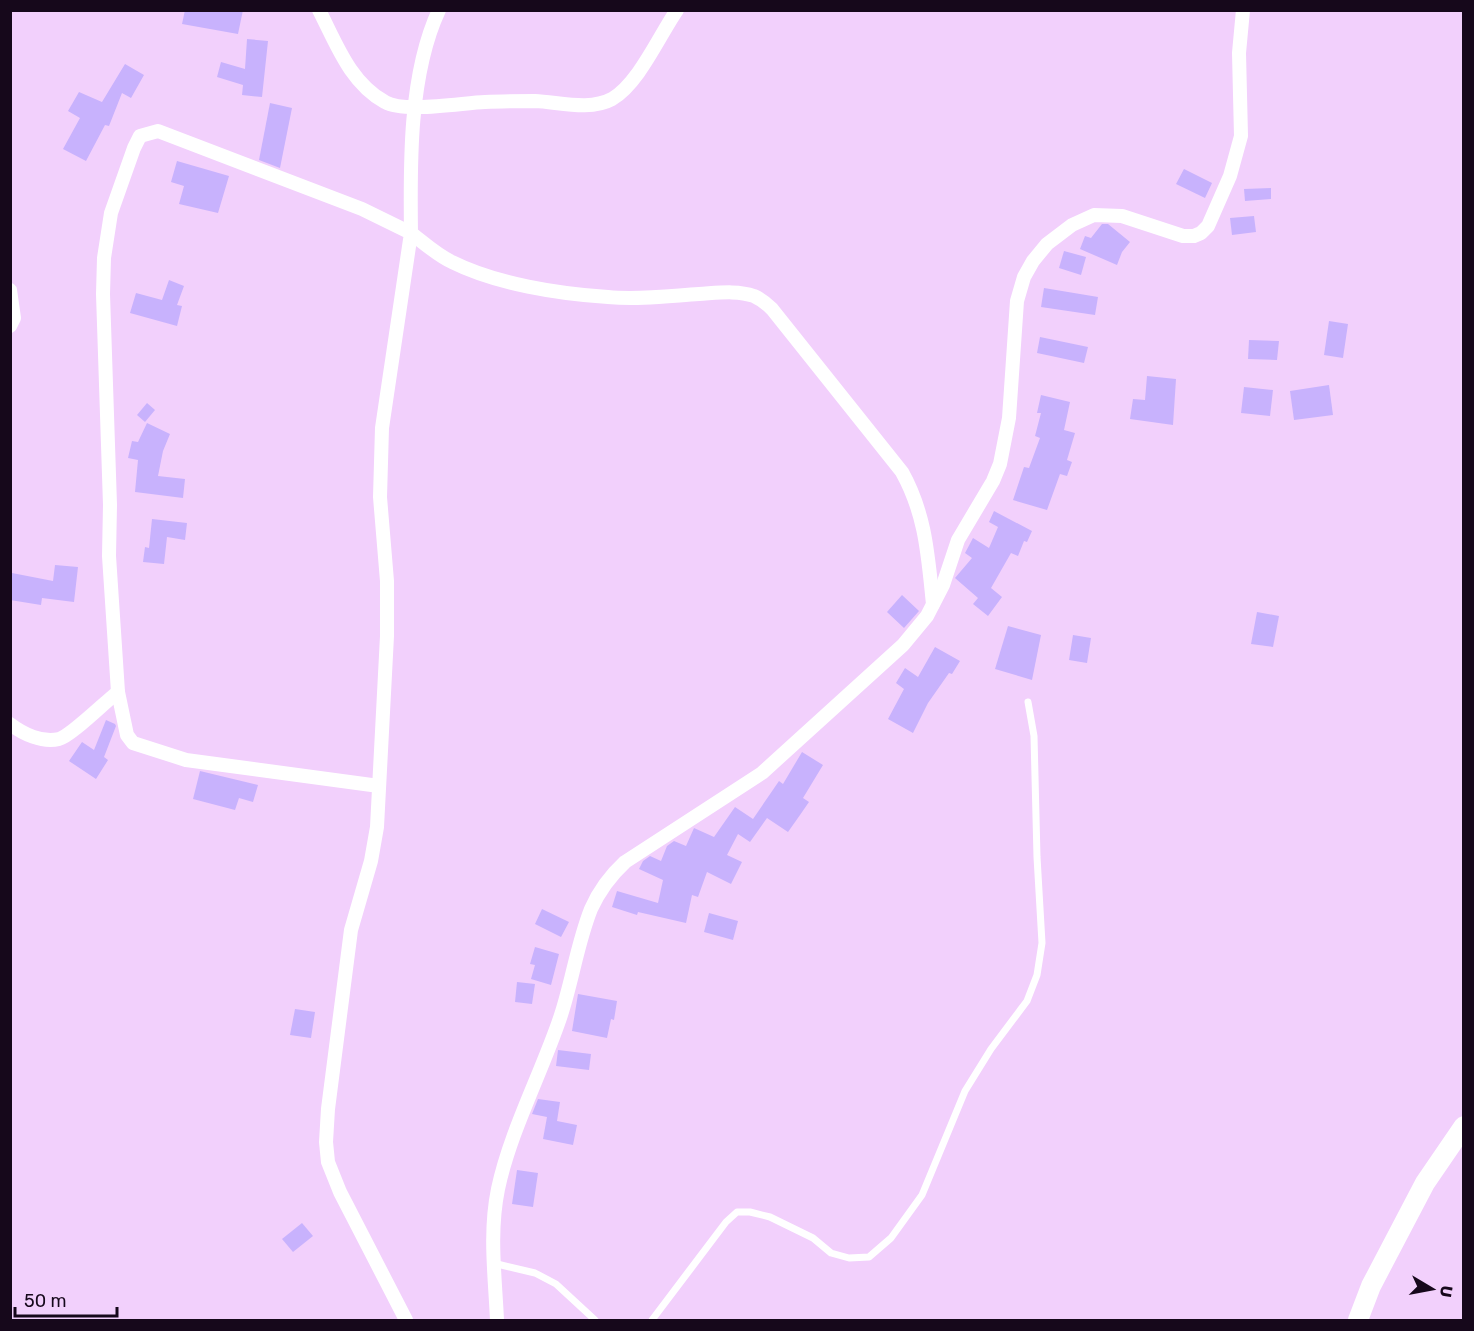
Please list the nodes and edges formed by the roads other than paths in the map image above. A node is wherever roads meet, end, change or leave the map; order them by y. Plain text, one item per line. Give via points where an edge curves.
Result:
1 (319, 10) edge
2 (439, 10) edge
3 (677, 10) edge
4 (1243, 10) edge
5 (416, 106) junction
6 (411, 233) junction
7 (10, 290) edge
8 (10, 326) edge
9 (933, 606) junction
10 (118, 692) junction
11 (1028, 702) dead end
12 (10, 724) edge
13 (379, 786) junction
14 (1464, 1126) edge
15 (493, 1263) junction
16 (406, 1320) edge
17 (497, 1320) edge
18 (595, 1320) edge
19 (652, 1320) edge
20 (1358, 1320) edge

1 - 5 street via 362,85 386,103
2 - 5 street via 422,64
3 - 5 street via 636,74 612,98 598,104 536,101
4 - 9 street via 1239,53 1241,136 1230,177 1208,226 1194,236 1183,236 1122,216 1094,215 1072,225 1047,244 1024,277 1017,301 1009,418 1000,464 958,540
5 - 6 street via 410,161
6 - 9 street via 450,261 519,284 634,299 734,293 765,302 910,485 923,524
6 - 10 street via 362,209 158,131 140,136 111,213 102,294 109,556
6 - 13 street via 382,428 380,497 387,636
7 - 8 street via 14,318
9 - 15 street via 903,645 762,773 612,874 591,909 561,1016 504,1167 494,1214
10 - 12 street via 60,739 40,739
10 - 13 street via 127,735 141,747 186,760
11 - 19 lane via 1034,736 1042,943 1037,975 1027,1001 965,1091 922,1195 891,1238 869,1257 849,1258 831,1253 813,1238 770,1217 737,1212
13 - 16 street via 371,861 351,930 326,1142 328,1162 340,1192
14 - 20 main road via 1425,1183 1376,1276
15 - 17 street
15 - 18 lane via 535,1273 556,1284

